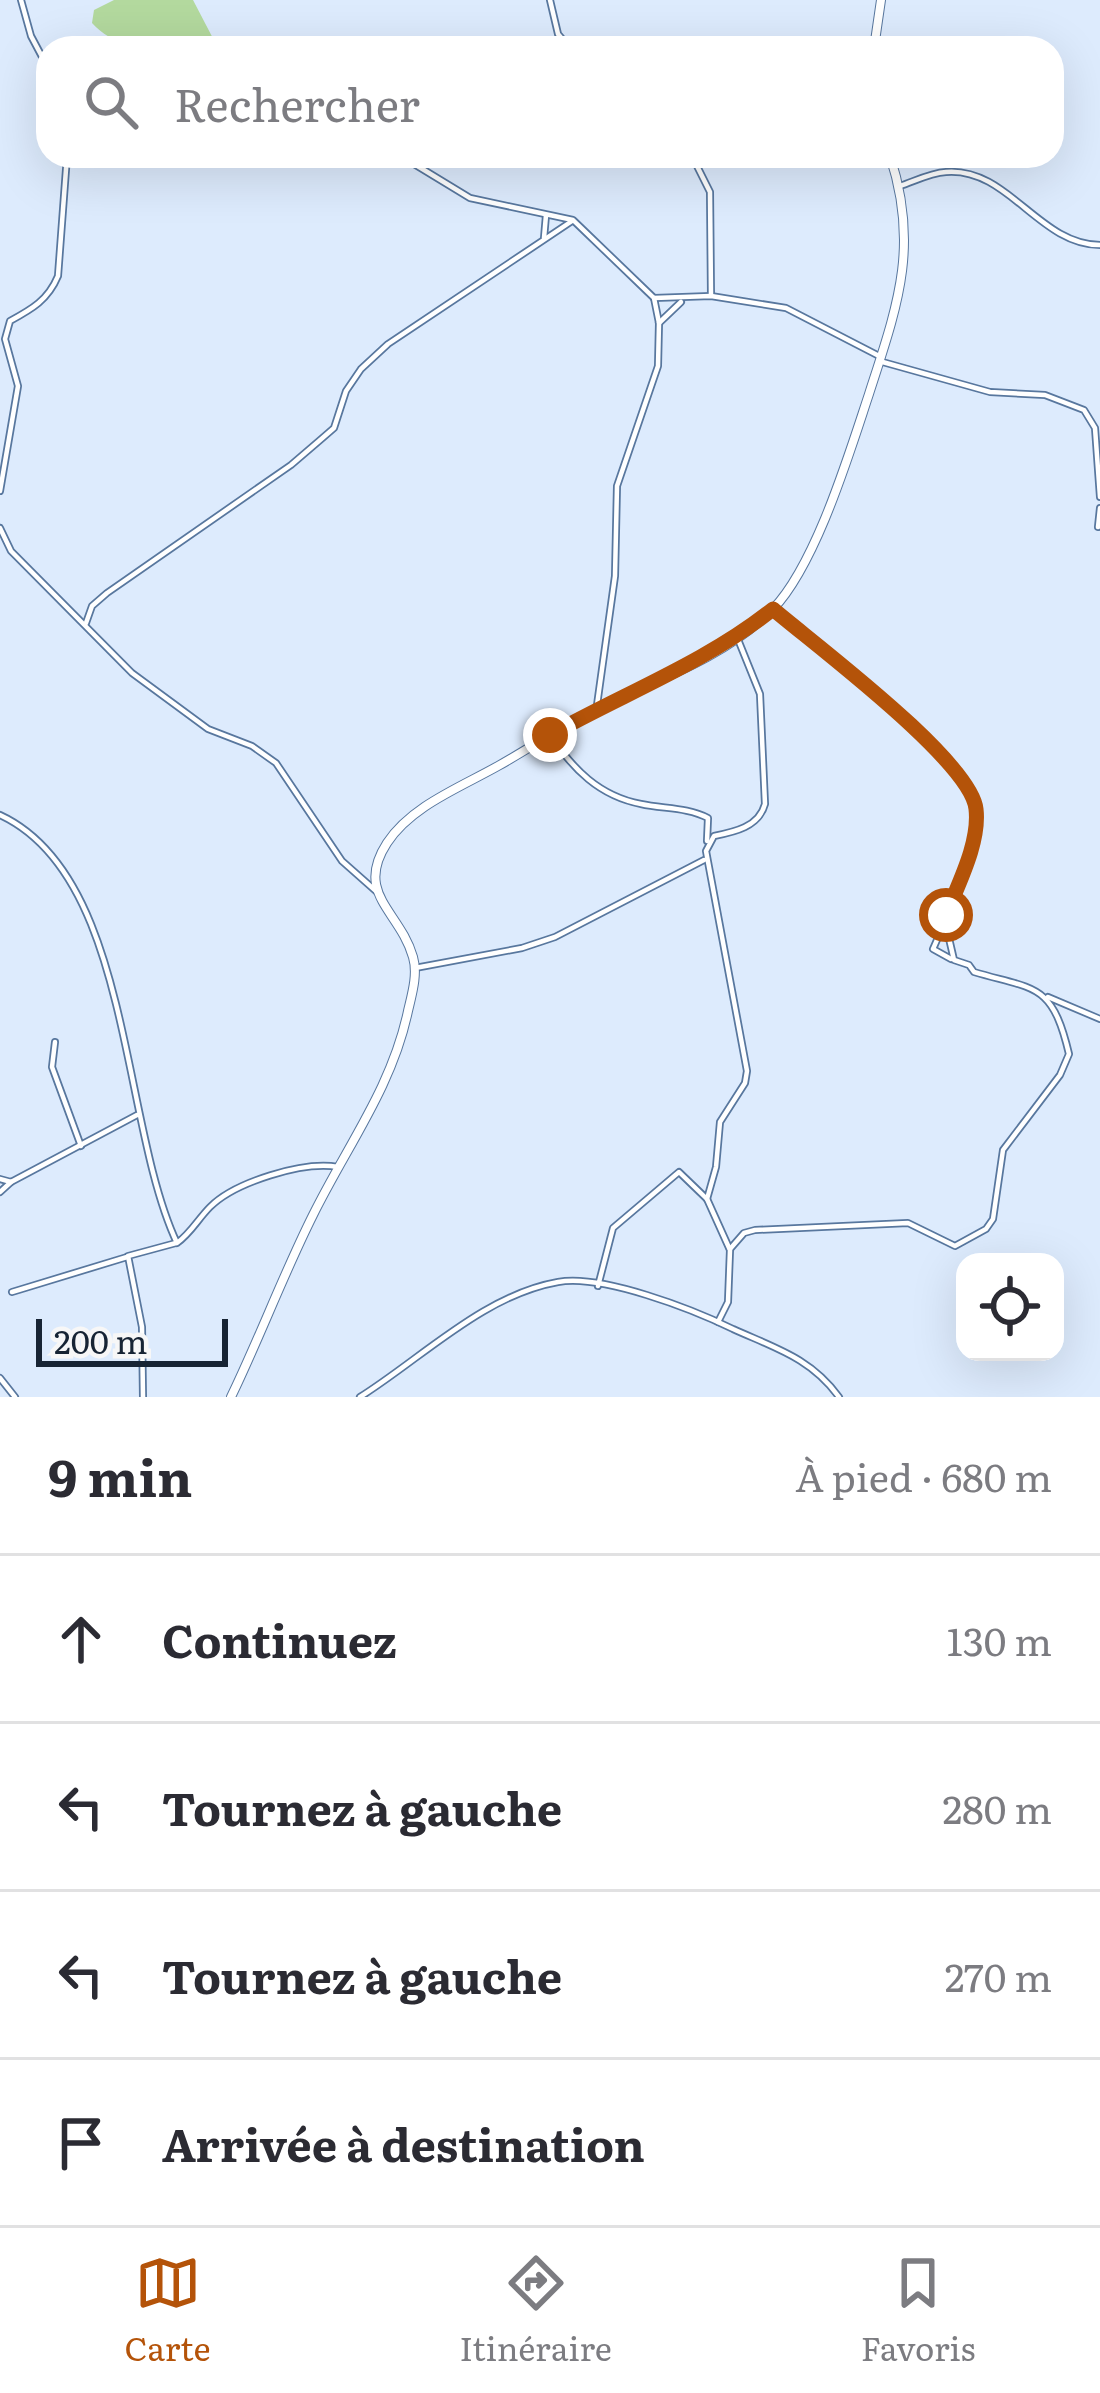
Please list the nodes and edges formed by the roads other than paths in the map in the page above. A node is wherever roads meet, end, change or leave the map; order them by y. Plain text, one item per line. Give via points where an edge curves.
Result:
1 (21, 0) edge
2 (550, 0) edge
3 (881, 0) edge
4 (560, 36) edge
5 (876, 36) edge
6 (36, 45) edge
7 (67, 168) edge
8 (421, 168) edge
9 (698, 168) edge
10 (894, 168) edge
11 (900, 186) junction
12 (546, 215) junction
13 (573, 220) junction
14 (544, 238) junction
15 (1100, 244) edge
16 (711, 296) junction
17 (654, 298) junction
18 (683, 300) junction
19 (659, 323) junction
20 (880, 359) junction
21 (0, 491) edge
22 (1100, 497) edge
23 (1100, 508) edge
24 (1098, 526) edge
25 (0, 528) edge
26 (773, 609) junction
27 (86, 623) junction
28 (736, 637) junction
29 (597, 708) junction
30 (550, 735) junction
31 (0, 815) edge
32 (707, 845) junction
33 (706, 859) junction
34 (376, 892) junction
35 (945, 921) junction
36 (954, 960) junction
37 (415, 968) junction
38 (1042, 995) junction
39 (1100, 1019) edge
40 (55, 1042) dead end
41 (137, 1115) junction
42 (81, 1146) junction
43 (338, 1167) junction
44 (0, 1179) edge
45 (11, 1182) junction
46 (0, 1192) edge
47 (707, 1198) junction
48 (177, 1243) junction
49 (730, 1250) junction
50 (128, 1256) junction
51 (598, 1286) junction
52 (12, 1292) dead end
53 (718, 1322) junction
54 (0, 1378) edge
55 (15, 1397) edge
56 (143, 1397) edge
57 (231, 1397) edge
58 (360, 1397) edge
59 (839, 1397) edge

1 - 6 street
2 - 4 street
3 - 5 street
7 - 21 street via 58,276 35,308 10,321 5,339 18,386
8 - 12 street via 470,198
9 - 16 street via 710,192
10 - 11 street
11 - 15 street via 941,172 971,176 1060,236
11 - 20 street via 907,236
12 - 13 street
12 - 14 street
13 - 14 street
13 - 17 street
14 - 27 street via 388,344 346,391 334,428 107,593
16 - 18 street
16 - 20 street via 786,308
17 - 18 street
17 - 19 street
18 - 19 street
19 - 29 street via 652,392 616,486 615,576
20 - 22 street via 1084,410 1095,428
20 - 26 street via 814,541
23 - 24 street
25 - 27 street via 10,551
26 - 28 street
26 - 35 street via 926,739 971,793 975,826
27 - 34 street via 132,673 208,729 276,764 342,861
28 - 29 street
28 - 32 street via 760,694 765,805 758,820
29 - 30 street
30 - 32 street via 584,780 635,804 708,818
30 - 34 street via 404,824 380,856
31 - 41 street via 76,886 105,964
32 - 33 street
33 - 37 street via 555,937
33 - 47 street via 747,1071 720,1122
34 - 37 street
35 - 36 street
35 - 36 street via 933,949
36 - 38 street
37 - 43 street via 395,1063
38 - 39 street
38 - 49 street via 1069,1059 1003,1150 986,1229 955,1246 908,1223 755,1230
40 - 42 street via 52,1067
41 - 42 street
41 - 48 street
42 - 45 street
43 - 48 street via 306,1166 235,1190
43 - 57 street
44 - 45 street
45 - 46 street
47 - 49 street
47 - 51 street via 679,1172 613,1228
48 - 50 street
49 - 53 street via 728,1302
50 - 52 street
50 - 56 street via 142,1327
51 - 53 street via 666,1299
51 - 58 street via 560,1282 521,1294
53 - 59 street via 820,1372
54 - 55 street

